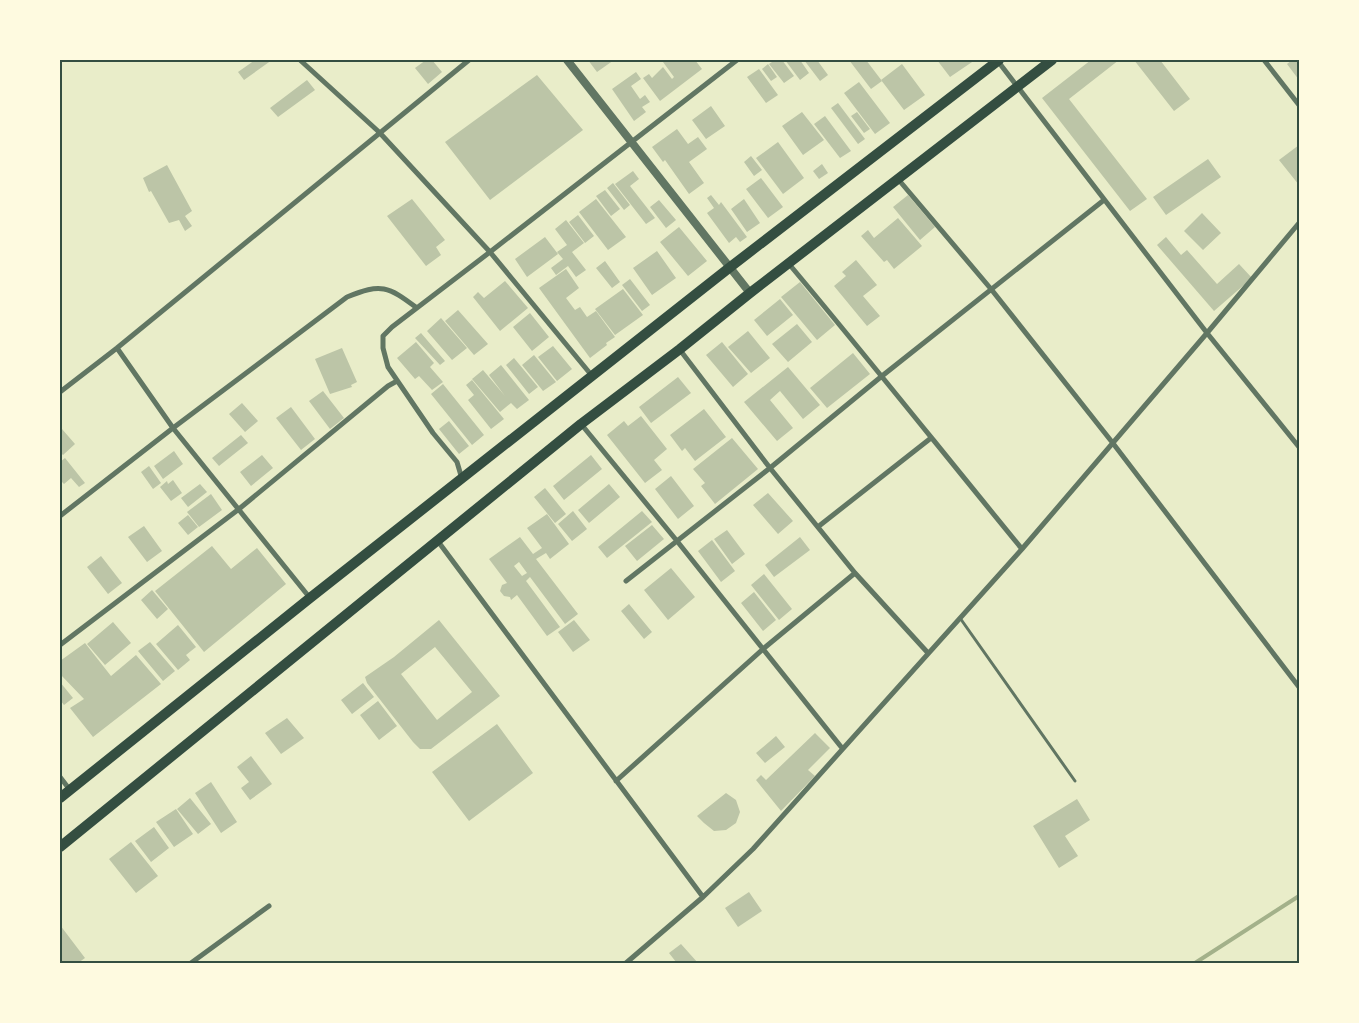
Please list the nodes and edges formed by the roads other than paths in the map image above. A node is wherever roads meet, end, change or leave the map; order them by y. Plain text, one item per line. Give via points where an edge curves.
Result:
1 (300, 60) edge
2 (469, 60) edge
3 (567, 60) edge
4 (737, 60) edge
5 (998, 60) edge
6 (1052, 60) edge
7 (1264, 60) edge
8 (1018, 86) junction
9 (1299, 104) edge
10 (379, 132) junction
11 (631, 142) junction
12 (897, 179) junction
13 (1104, 200) junction
14 (1299, 223) edge
15 (490, 252) junction
16 (789, 264) junction
17 (729, 268) junction
18 (991, 289) junction
19 (750, 293) junction
20 (417, 308) junction
21 (1207, 333) junction
22 (118, 348) junction
23 (680, 350) junction
24 (882, 376) junction
25 (593, 377) junction
26 (397, 381) junction
27 (60, 392) edge
28 (581, 424) junction
29 (173, 428) junction
30 (931, 438) junction
31 (1112, 442) junction
32 (1299, 448) edge
33 (770, 468) junction
34 (462, 479) junction
35 (239, 509) junction
36 (60, 516) edge
37 (819, 526) junction
38 (437, 540) junction
39 (677, 541) junction
40 (1022, 549) junction
41 (856, 573) junction
42 (626, 581) dead end
43 (310, 598) junction
44 (960, 618) junction
45 (60, 645) edge
46 (763, 649) junction
47 (928, 653) junction
48 (1299, 687) edge
49 (842, 748) junction
50 (60, 777) edge
51 (616, 781) junction
52 (1075, 781) dead end
53 (70, 790) junction
54 (60, 798) edge
55 (60, 846) edge
56 (703, 897) junction
57 (270, 906) dead end
58 (190, 963) edge
59 (626, 963) edge

1 - 10 street
2 - 10 street
3 - 11 street
4 - 11 street
5 - 8 street
5 - 17 main road
6 - 8 main road
7 - 9 street
8 - 12 main road
8 - 13 street
10 - 15 street
10 - 22 street
11 - 15 street
11 - 17 street
12 - 16 main road
12 - 18 street
13 - 18 street
13 - 21 street
14 - 21 street
15 - 20 street
15 - 25 street
16 - 19 main road
16 - 24 street
17 - 19 street
17 - 25 main road
18 - 24 street
18 - 31 street
19 - 23 main road
20 - 26 street via 383,336 388,367
20 - 29 street via 398,293 382,288 367,289 346,298
21 - 31 street
21 - 32 street
22 - 27 street
22 - 29 street
23 - 28 main road
23 - 33 street
24 - 30 street
24 - 33 street
25 - 34 main road
26 - 34 street via 457,462
26 - 35 street
28 - 38 main road
28 - 39 street
29 - 35 street
29 - 36 street
30 - 37 street
30 - 40 street
31 - 40 street
31 - 48 street
33 - 37 street
33 - 39 street
34 - 43 main road
35 - 43 street
35 - 45 street
37 - 41 street
38 - 51 street
38 - 55 main road
39 - 42 street
39 - 46 street
40 - 44 street
41 - 46 street
41 - 47 street
43 - 53 main road
44 - 47 street
44 - 52 lane
46 - 49 street
46 - 51 street
47 - 49 street
49 - 56 street via 753,849
50 - 53 street
51 - 56 street
53 - 54 main road
56 - 59 street
57 - 58 street

